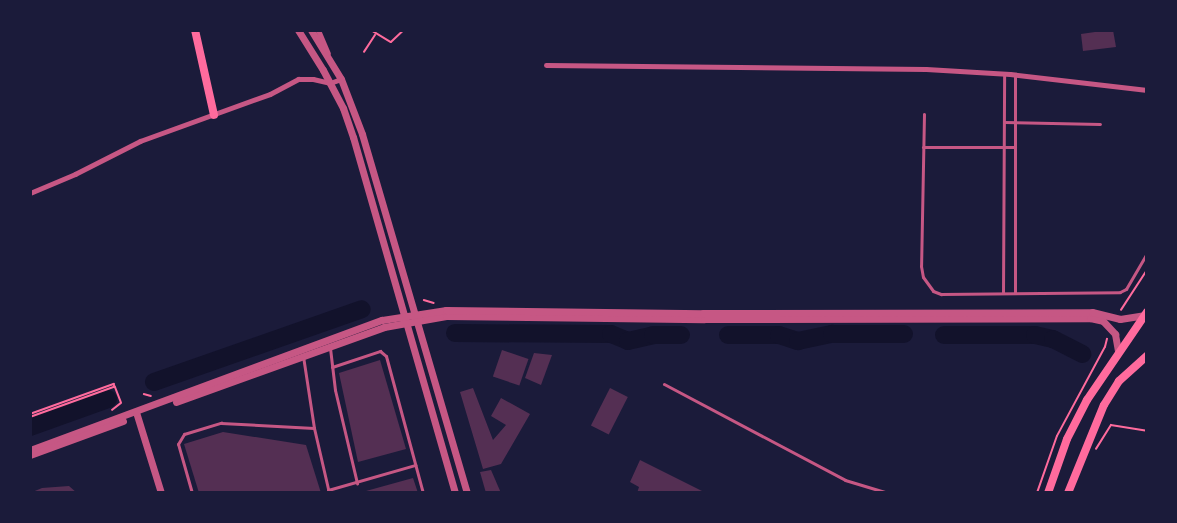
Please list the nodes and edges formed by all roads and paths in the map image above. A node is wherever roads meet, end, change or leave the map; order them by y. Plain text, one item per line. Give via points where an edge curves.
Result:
1 (195, 30) edge
2 (298, 30) edge
3 (311, 30) edge
4 (318, 30) edge
5 (371, 30) edge
6 (404, 30) edge
7 (376, 35) junction
8 (364, 52) dead end
9 (333, 65) junction
10 (546, 65) dead end
11 (1004, 74) junction
12 (1015, 75) junction
13 (340, 79) junction
14 (330, 83) junction
15 (1147, 90) edge
16 (924, 114) dead end
17 (214, 115) junction
18 (1004, 122) junction
19 (1015, 122) junction
20 (1100, 124) dead end
21 (923, 147) junction
22 (1015, 147) junction
23 (1004, 148) junction
24 (30, 193) edge
25 (1147, 253) edge
26 (1147, 270) edge
27 (1003, 293) junction
28 (1015, 293) junction
29 (1120, 311) dead end
30 (1146, 313) edge
31 (417, 318) junction
32 (405, 320) junction
33 (330, 346) junction
34 (1118, 351) junction
35 (303, 356) junction
36 (1147, 356) edge
37 (332, 367) junction
38 (664, 384) dead end
39 (121, 403) dead end
40 (136, 414) junction
41 (30, 415) edge
42 (314, 428) junction
43 (1147, 431) edge
44 (30, 450) edge
45 (30, 455) edge
46 (1094, 455) dead end
47 (415, 465) junction
48 (357, 483) junction
49 (329, 491) edge
50 (161, 493) edge
51 (192, 493) edge
52 (423, 493) edge
53 (455, 493) edge
54 (467, 493) edge
55 (888, 493) edge
56 (1048, 493) edge
57 (1068, 493) edge

1 - 17 main road
2 - 14 street
3 - 9 street
4 - 9 street
5 - 7 path
6 - 7 path via 391,42
7 - 8 path
9 - 13 street
10 - 11 street via 927,69
11 - 12 street
11 - 18 lane
12 - 15 street
12 - 19 lane
13 - 14 street
13 - 31 street via 362,134
14 - 17 street via 298,80
14 - 32 street via 353,137
16 - 21 lane
17 - 24 street via 140,141
18 - 19 lane
18 - 23 lane
19 - 20 lane
19 - 22 lane
21 - 23 lane
21 - 27 lane via 921,266 927,285 940,294
22 - 23 lane
22 - 28 lane
23 - 27 lane
25 - 28 lane via 1126,289 1120,292
26 - 29 path
27 - 28 lane
30 - 31 street via 1120,319 1092,312 446,310
30 - 34 main road
31 - 32 street
31 - 34 street via 1090,318 1103,321 1115,334
31 - 54 street
32 - 33 street
32 - 40 street via 382,320
32 - 53 street
33 - 35 street
33 - 37 lane
34 - 56 main road via 1075,423
35 - 40 street
35 - 42 lane
36 - 57 main road via 1129,370 1107,399
37 - 47 lane via 380,351 386,356
37 - 48 lane
38 - 55 lane via 845,480
39 - 41 path via 114,384
40 - 44 street
40 - 45 street
40 - 50 street
42 - 49 lane
42 - 51 lane via 221,423 184,434 178,444
43 - 46 path via 1111,425
47 - 48 lane
47 - 52 lane
48 - 49 lane

